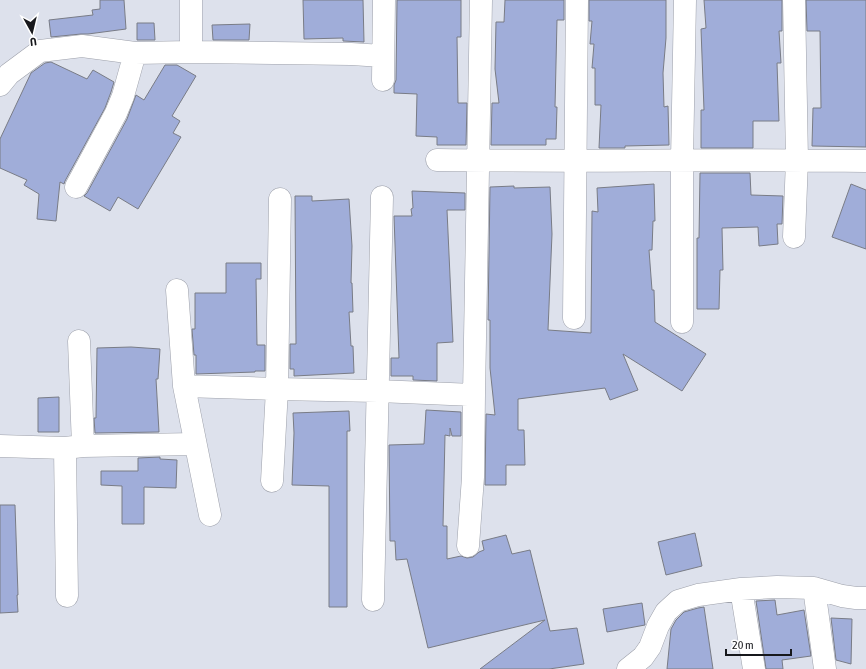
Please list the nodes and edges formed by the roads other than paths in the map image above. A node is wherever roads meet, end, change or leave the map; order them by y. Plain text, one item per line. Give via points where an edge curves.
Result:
1 (191, 0) edge
2 (384, 0) edge
3 (481, 0) edge
4 (577, 0) edge
5 (685, 0) edge
6 (794, 0) edge
7 (191, 52) junction
8 (135, 53) junction
9 (383, 56) junction
10 (383, 80) dead end
11 (0, 85) edge
12 (437, 160) dead end
13 (682, 160) junction
14 (796, 160) junction
15 (478, 161) junction
16 (576, 161) junction
17 (866, 162) edge
18 (76, 188) dead end
19 (382, 197) dead end
20 (280, 199) dead end
21 (794, 237) dead end
22 (177, 290) dead end
23 (574, 318) dead end
24 (682, 322) dead end
25 (79, 341) dead end
26 (184, 386) junction
27 (277, 389) junction
28 (378, 391) junction
29 (474, 395) junction
30 (195, 444) junction
31 (0, 446) edge
32 (74, 447) junction
33 (272, 481) dead end
34 (210, 515) dead end
35 (468, 546) dead end
36 (814, 588) junction
37 (741, 589) junction
38 (67, 596) dead end
39 (866, 598) edge
40 (373, 600) dead end
41 (628, 669) edge
42 (754, 669) edge
43 (825, 669) edge

1 - 7 street
2 - 9 street
3 - 15 street
4 - 16 street
5 - 13 street
6 - 14 street
7 - 8 street
7 - 9 street
8 - 11 street via 82,46 40,51 9,74
8 - 18 street via 116,113
9 - 10 street
12 - 15 street
13 - 14 street
13 - 16 street
13 - 24 street
14 - 17 street
14 - 21 street
15 - 16 street
15 - 29 street
16 - 23 street
19 - 28 street
20 - 27 street
22 - 26 street
25 - 32 street
26 - 27 street
26 - 30 street
27 - 28 street
27 - 33 street
28 - 29 street
28 - 40 street
29 - 35 street via 473,477
30 - 32 street
30 - 34 street
31 - 32 street
32 - 38 street
36 - 37 street
36 - 39 street via 842,596
36 - 43 street
37 - 41 street via 698,595 678,602 666,612 643,657
37 - 42 street

